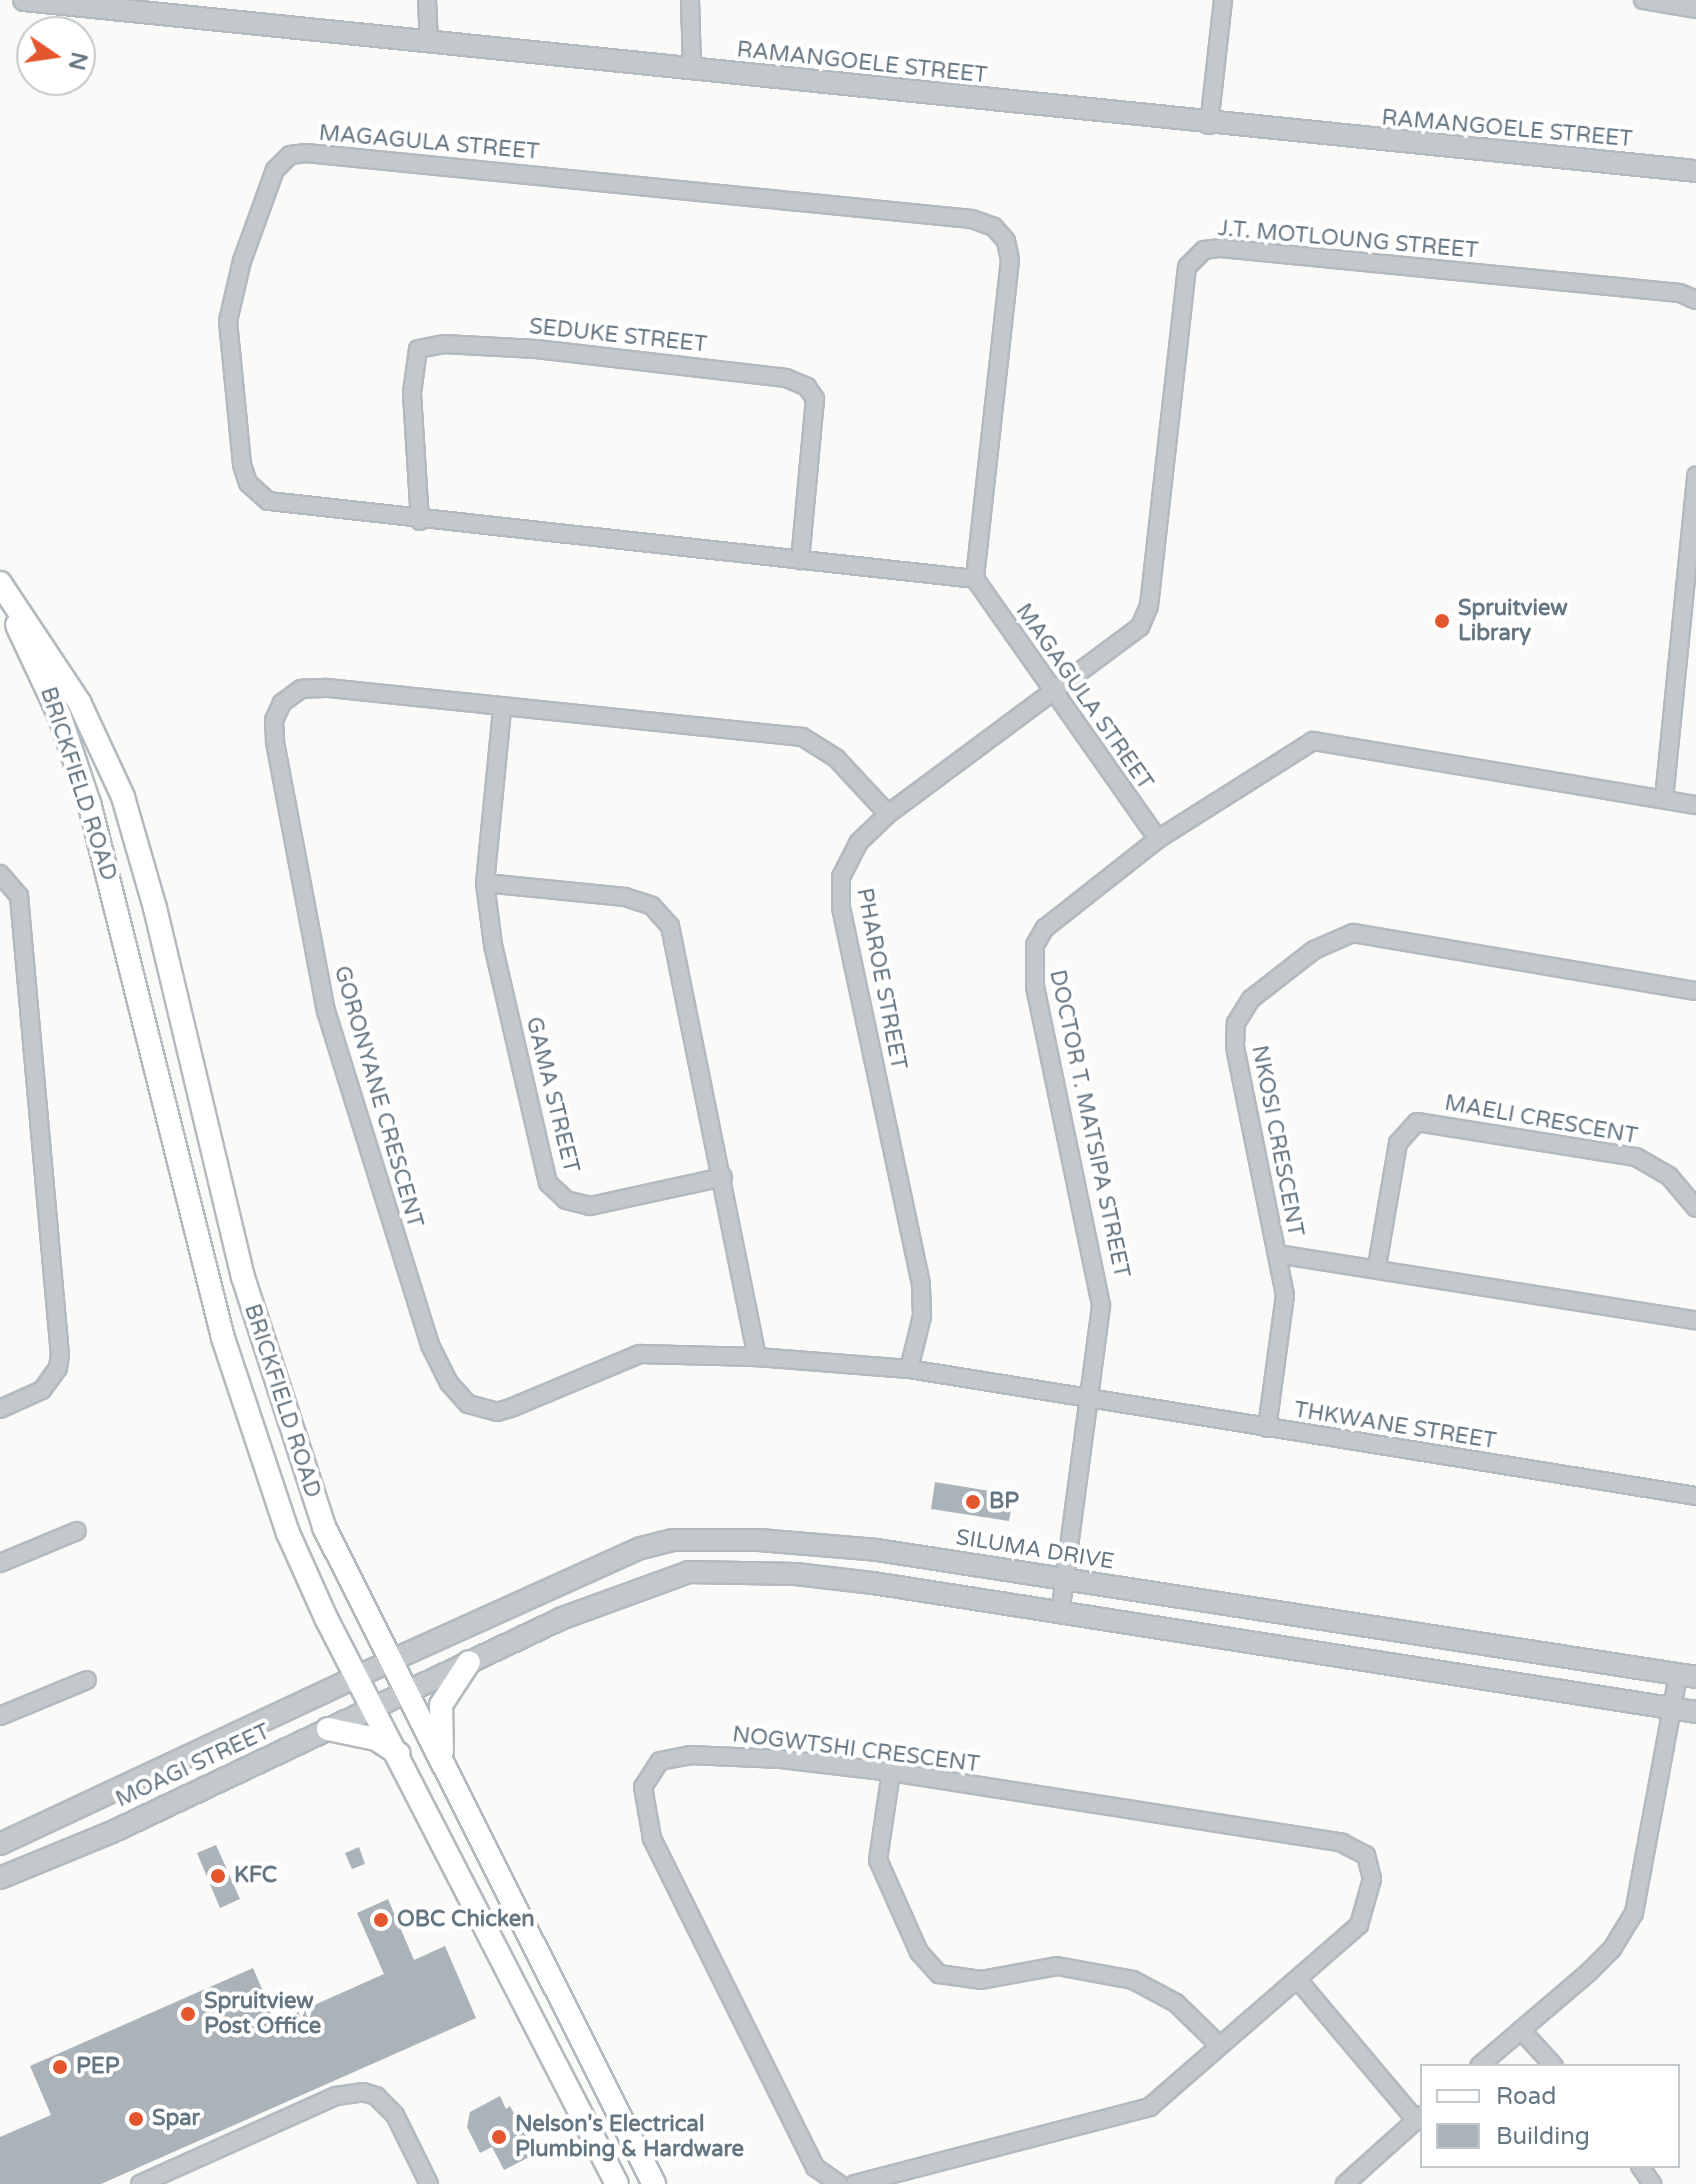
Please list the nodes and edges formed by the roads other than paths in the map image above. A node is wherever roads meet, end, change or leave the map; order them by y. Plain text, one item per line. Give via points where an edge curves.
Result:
1 (24, 0) edge
2 (427, 0) edge
3 (690, 0) edge
4 (1223, 0) edge
5 (1643, 0) edge
6 (54, 1) edge
7 (1696, 9) edge
8 (429, 42) junction
9 (692, 68) junction
10 (1209, 125) junction
11 (1696, 171) edge
12 (1696, 300) edge
13 (1696, 476) edge
14 (420, 521) junction
15 (800, 560) junction
16 (975, 579) junction
17 (1, 585) edge
18 (1054, 695) junction
19 (502, 710) junction
20 (1664, 799) junction
21 (1696, 805) edge
22 (888, 814) junction
23 (1158, 839) junction
24 (0, 874) edge
25 (485, 883) junction
26 (1696, 991) edge
27 (723, 1177) junction
28 (1696, 1208) edge
29 (1277, 1254) junction
30 (1377, 1266) junction
31 (1696, 1320) edge
32 (757, 1357) junction
33 (909, 1369) junction
34 (1088, 1400) junction
35 (0, 1409) edge
36 (1267, 1428) junction
37 (1696, 1496) edge
38 (77, 1531) dead end
39 (0, 1563) edge
40 (1062, 1578) junction
41 (1060, 1614) junction
42 (388, 1662) junction
43 (469, 1662) junction
44 (1687, 1676) edge
45 (358, 1677) junction
46 (87, 1680) dead end
47 (405, 1692) junction
48 (373, 1708) junction
49 (1673, 1709) junction
50 (1696, 1712) edge
51 (0, 1716) edge
52 (328, 1729) junction
53 (400, 1755) junction
54 (891, 1772) junction
55 (448, 1776) junction
56 (0, 1844) edge
57 (0, 1878) edge
58 (1298, 1980) junction
59 (1521, 2030) junction
60 (1219, 2045) junction
61 (1481, 2064) edge
62 (1552, 2064) edge
63 (1419, 2117) edge
64 (1646, 2174) edge
65 (140, 2184) edge
66 (429, 2184) edge
67 (617, 2184) edge
68 (654, 2184) edge
69 (839, 2184) edge
70 (855, 2184) edge
71 (1345, 2184) edge
72 (1631, 2184) edge

1 - 6 street, RAMANGOELE STREET
2 - 8 street
3 - 9 street
4 - 10 street
5 - 7 street
6 - 8 street, RAMANGOELE STREET
8 - 9 street, RAMANGOELE STREET
9 - 10 street, RAMANGOELE STREET
10 - 11 street, RAMANGOELE STREET
12 - 18 street, J.T. MOTLOUNG STREET via 1680,293 1204,250 1182,280 1146,614 1137,632
13 - 20 street
14 - 15 street, MAGAGULA STREET
14 - 15 street, SEDUKE STREET via 412,382 418,349 444,344 536,349 786,378 807,387 815,399
14 - 16 street, MAGAGULA STREET via 268,501 245,473 228,337 230,307 270,180 295,153 972,219 994,227 1006,241 1010,260
15 - 16 street, MAGAGULA STREET
16 - 18 street, MAGAGULA STREET
17 - 42 main road, BRICKFIELD ROAD via 55,660 114,772 151,894 267,1363 324,1527
17 - 45 main road, BRICKFIELD ROAD via 60,717 90,806 242,1403 288,1533
18 - 22 street, PHAROE STREET
18 - 23 street, MAGAGULA STREET
19 - 22 street, GORONYANE CRESCENT via 802,737 836,758
19 - 25 street, GAMA STREET
19 - 32 street, GORONYANE CRESCENT via 310,688 288,696 274,720 326,1011 430,1345 457,1394 481,1410 497,1412 627,1356
20 - 21 street, DOCTOR T. MATSIPA STREET
20 - 23 street, DOCTOR T. MATSIPA STREET via 1313,741
22 - 33 street, PHAROE STREET via 851,853 839,890 921,1284 922,1316
23 - 34 street, DOCTOR T. MATSIPA STREET via 1045,928 1033,958 1101,1290
24 - 35 street via 19,896 60,1355 58,1368 42,1390
25 - 27 street via 625,897 663,915 676,943
25 - 27 street, GAMA STREET via 493,945 548,1183 566,1200 590,1206
26 - 29 street, NKOSI CRESCENT via 1372,934 1353,933 1314,950 1260,990 1235,1029
27 - 32 street
28 - 30 street, MAELI CRESCENT via 1669,1176 1636,1157 1417,1122 1398,1143
29 - 30 street
29 - 36 street, NKOSI CRESCENT via 1285,1295
30 - 31 street
32 - 33 street, GORONYANE CRESCENT
33 - 34 street, GORONYANE CRESCENT
34 - 36 street, THKWANE STREET
34 - 40 street, DOCTOR T. MATSIPA STREET
36 - 37 street, THKWANE STREET
38 - 39 street
40 - 41 street, DOCTOR T. MATSIPA STREET
40 - 42 street, SILUMA DRIVE via 834,1545 673,1540 641,1548
40 - 44 street, SILUMA DRIVE
41 - 43 street via 829,1577 689,1572 641,1586
41 - 49 street
42 - 45 street, MOAGI STREET
42 - 47 main road, BRICKFIELD ROAD
43 - 47 street
43 - 55 main road via 441,1705 439,1738
44 - 49 street
45 - 48 main road, BRICKFIELD ROAD
45 - 56 street, MOAGI STREET
46 - 51 street
47 - 48 street, MOAGI STREET
47 - 55 main road, BRICKFIELD ROAD
48 - 52 street, MOAGI STREET
48 - 53 main road, BRICKFIELD ROAD
49 - 50 street
49 - 59 street via 1634,1913 1612,1949
52 - 53 main road via 376,1739
52 - 57 street, MOAGI STREET
53 - 67 main road, BRICKFIELD ROAD
54 - 58 street, NOGWTSHI CRESCENT via 1357,1847 1371,1865 1366,1914
54 - 60 street via 878,1860 919,1952 939,1974 981,1980 1046,1966 1133,1980 1176,2003
54 - 69 street, NOGWTSHI CRESCENT via 690,1755 660,1761 643,1787 646,1819 659,1852 815,2167
55 - 68 main road, BRICKFIELD ROAD
58 - 60 street, NOGWTSHI CRESCENT
58 - 63 street
59 - 61 street
59 - 62 street
60 - 70 street, NOGWTSHI CRESCENT via 1138,2112
63 - 71 street
64 - 72 street
65 - 66 street via 349,2093 376,2096 395,2115

